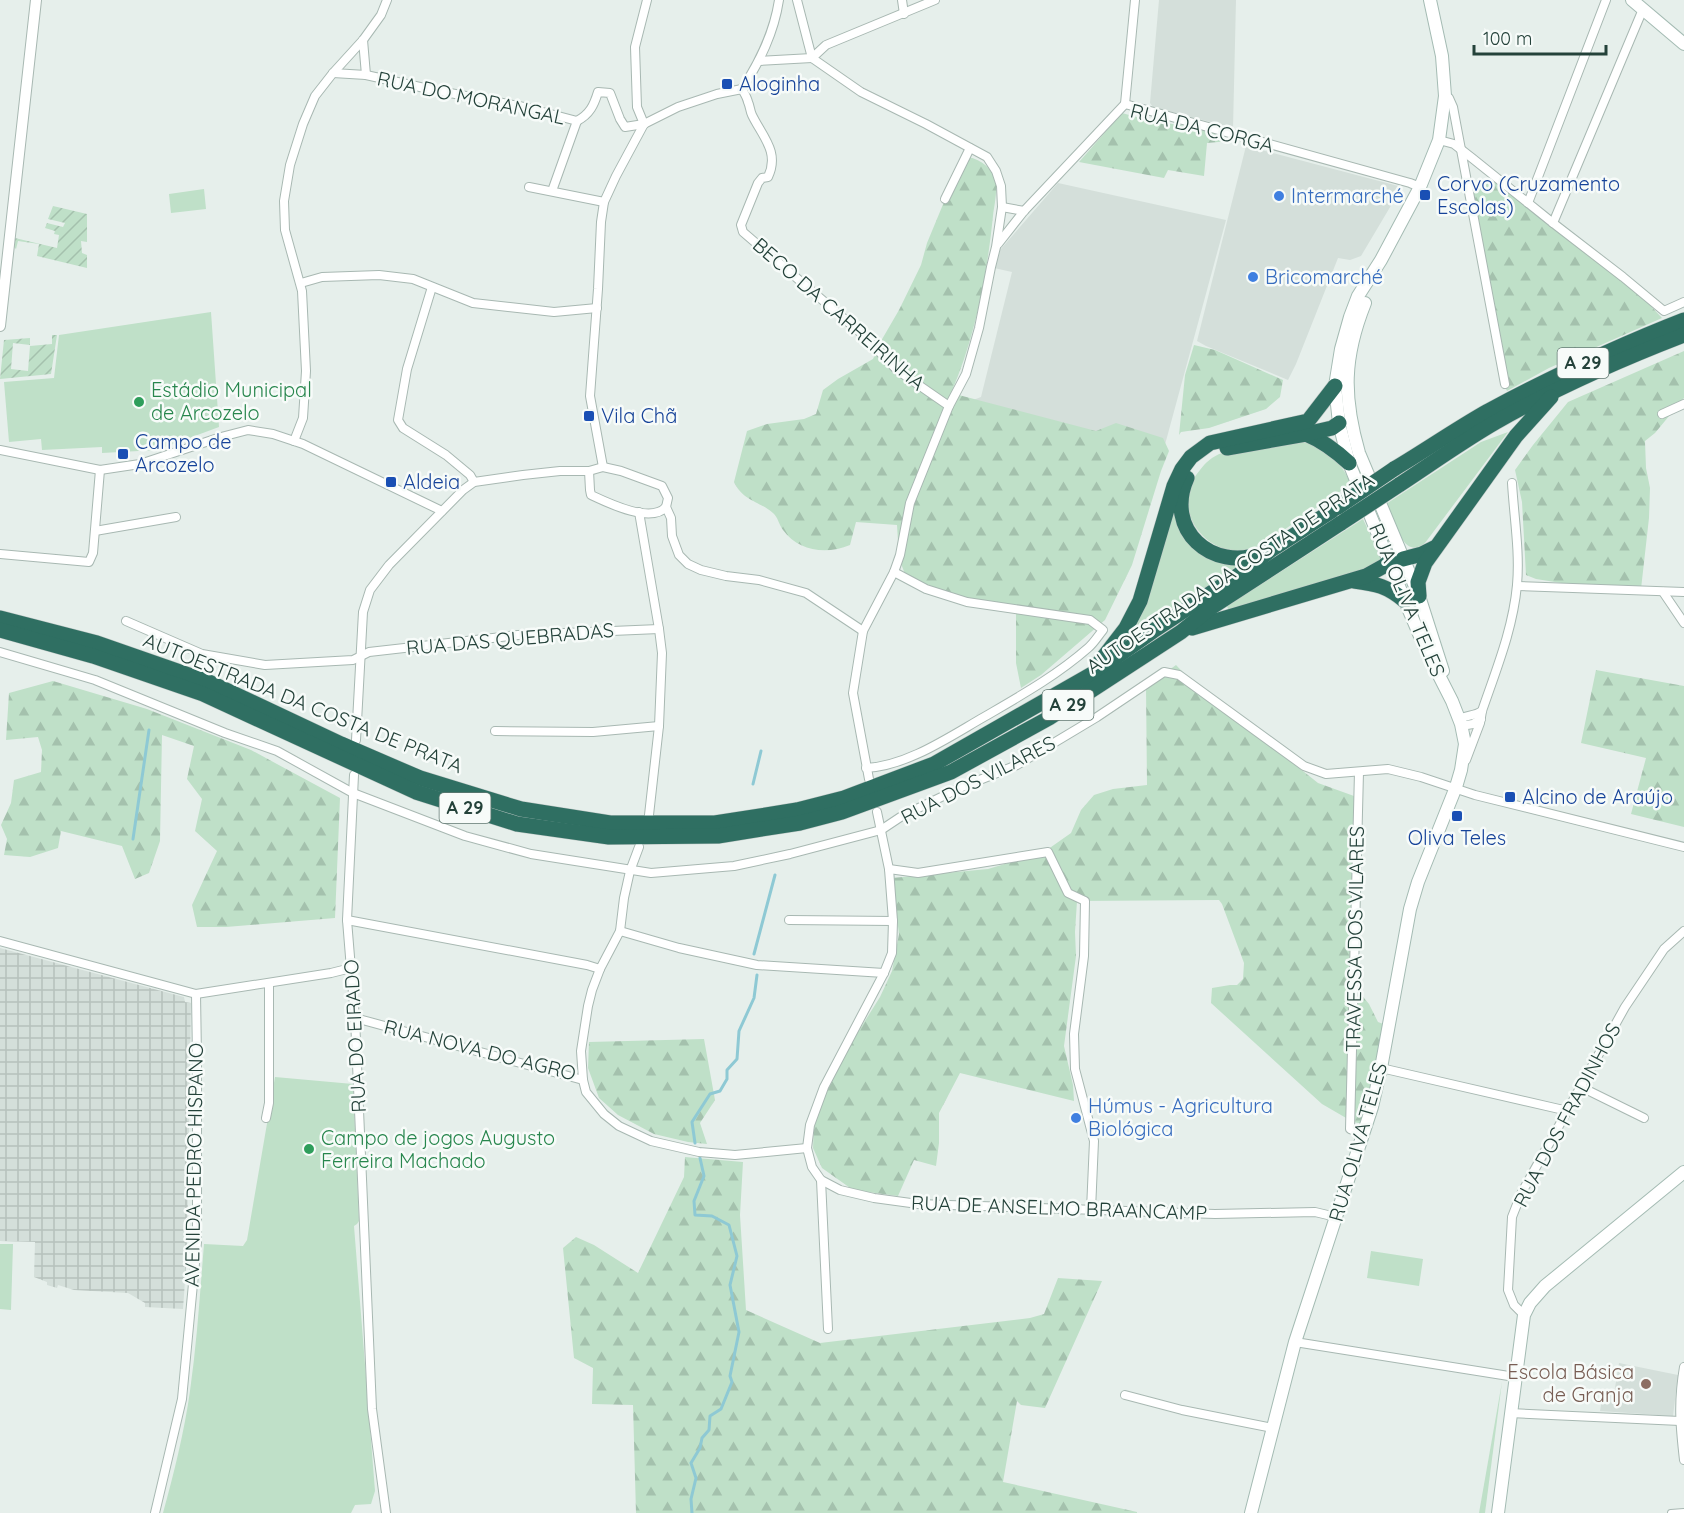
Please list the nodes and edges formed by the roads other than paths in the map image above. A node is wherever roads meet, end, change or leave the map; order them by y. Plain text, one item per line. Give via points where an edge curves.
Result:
1 (36, 0) edge
2 (387, 0) edge
3 (646, 0) edge
4 (779, 0) edge
5 (797, 0) edge
6 (902, 0) edge
7 (935, 0) edge
8 (1136, 0) edge
9 (1430, 0) edge
10 (1606, 0) edge
11 (1632, 0) edge
12 (1643, 9) junction
13 (904, 14) junction
14 (363, 40) junction
15 (1684, 44) edge
16 (812, 58) junction
17 (759, 61) junction
18 (333, 73) junction
19 (366, 75) junction
20 (742, 88) junction
21 (1445, 96) junction
22 (1125, 104) junction
23 (577, 121) junction
24 (644, 124) junction
25 (1439, 140) junction
26 (970, 148) junction
27 (1460, 149) junction
28 (529, 187) dead end
29 (1420, 187) junction
30 (552, 191) junction
31 (945, 199) dead end
32 (604, 202) junction
33 (1528, 203) junction
34 (1002, 207) junction
35 (1024, 211) junction
36 (1553, 223) junction
37 (996, 247) junction
38 (1381, 260) junction
39 (301, 283) junction
40 (432, 287) junction
41 (1684, 303) edge
42 (597, 308) junction
43 (1684, 320) edge
44 (0, 326) edge
45 (1684, 335) edge
46 (1505, 384) dead end
47 (1335, 386) junction
48 (1561, 387) junction
49 (1684, 404) edge
50 (949, 406) junction
51 (1349, 408) junction
52 (1662, 414) dead end
53 (1339, 423) junction
54 (1307, 427) junction
55 (1354, 434) junction
56 (294, 441) junction
57 (0, 450) edge
58 (1349, 463) junction
59 (603, 466) junction
60 (100, 470) junction
61 (589, 471) junction
62 (474, 482) junction
63 (1512, 483) dead end
64 (666, 507) junction
65 (442, 511) junction
66 (639, 512) junction
67 (176, 517) dead end
68 (95, 531) junction
69 (1436, 547) junction
70 (1271, 550) junction
71 (0, 554) edge
72 (1395, 558) junction
73 (894, 572) junction
74 (1351, 580) junction
75 (1517, 586) junction
76 (1663, 592) junction
77 (1684, 592) edge
78 (1412, 598) junction
79 (0, 618) edge
80 (126, 621) dead end
81 (1684, 623) edge
82 (659, 629) junction
83 (0, 630) edge
84 (863, 631) junction
85 (1181, 632) junction
86 (0, 652) edge
87 (361, 656) junction
88 (1092, 674) junction
89 (1482, 715) junction
90 (1460, 722) junction
91 (659, 726) junction
92 (495, 731) dead end
93 (356, 740) dead end
94 (866, 768) junction
95 (1461, 770) junction
96 (1359, 772) junction
97 (354, 775) dead end
98 (869, 779) dead end
99 (1456, 788) junction
100 (353, 793) junction
101 (877, 812) dead end
102 (649, 815) dead end
103 (881, 830) junction
104 (639, 847) dead end
105 (1684, 848) edge
106 (889, 869) junction
107 (630, 871) junction
108 (789, 920) dead end
109 (347, 921) junction
110 (893, 921) junction
111 (620, 931) junction
112 (1684, 931) edge
113 (0, 941) edge
114 (351, 968) junction
115 (600, 969) junction
116 (884, 973) junction
117 (269, 983) junction
118 (196, 994) junction
119 (355, 1018) junction
120 (1381, 1068) junction
121 (583, 1080) junction
122 (1581, 1087) junction
123 (1568, 1111) junction
124 (266, 1118) dead end
125 (1644, 1118) dead end
126 (1364, 1134) junction
127 (807, 1148) junction
128 (1684, 1172) edge
129 (821, 1180) junction
130 (1092, 1210) junction
131 (1336, 1217) junction
132 (1524, 1315) junction
133 (828, 1329) dead end
134 (1295, 1342) junction
135 (1684, 1367) edge
136 (1515, 1377) junction
137 (1125, 1395) dead end
138 (1510, 1413) junction
139 (1680, 1421) junction
140 (1273, 1428) junction
141 (1684, 1460) edge
142 (1684, 1512) edge
143 (155, 1513) edge
144 (386, 1513) edge
145 (1251, 1513) edge
146 (1497, 1513) edge
147 (1671, 1513) edge

1 - 44 street
2 - 14 street
3 - 24 street via 635,47 637,107
4 - 17 street
5 - 16 street
6 - 13 street
7 - 13 street
8 - 22 street
9 - 21 main road, RUA OLIVA TELES via 1442,56
10 - 33 street
11 - 12 main road
12 - 15 main road
12 - 36 street
13 - 16 street via 826,45
14 - 18 street
14 - 19 street, RUA DO MORANGAL
16 - 17 street
16 - 26 street via 861,92
17 - 20 street
18 - 19 street, RUA DO MORANGAL
18 - 39 street via 315,96 303,124 284,201 285,230
19 - 23 street, RUA DO MORANGAL
20 - 24 street via 678,107
20 - 50 street, BECO DA CARREIRINHA via 769,145 771,160 771,171 758,183 741,225 743,232 862,334 897,370
21 - 25 main road, RUA OLIVA TELES
21 - 27 street, RUA OLIVA TELES via 1453,107
22 - 29 street, RUA DA CORGA
22 - 35 street, RUA DA CORGA
23 - 24 street, RUA DO MORANGAL via 585,117 598,92 603,91 610,93 625,127
23 - 30 street
24 - 32 street
25 - 27 street
25 - 29 main road, RUA OLIVA TELES
26 - 31 street
26 - 34 street via 987,158 996,171
27 - 33 street
27 - 46 street, RUA OLIVA TELES
28 - 30 street
29 - 38 main road, RUA OLIVA TELES
30 - 32 street
32 - 42 street
33 - 36 street
34 - 35 street
34 - 37 street
35 - 37 street, RUA DA CORGA
36 - 41 street via 1664,312
37 - 50 street via 966,374
38 - 47 main road, RUA OLIVA TELES via 1358,296 1350,317
38 - 51 main road, RUA OLIVA TELES via 1351,342 1347,374
39 - 40 street via 322,277 379,275 412,279
39 - 56 street via 306,371 303,418
40 - 42 street via 473,303 554,312
40 - 62 street via 407,369 398,420 403,428 446,455
42 - 59 street via 590,396
43 - 70 highway, AUTOESTRADA DA COSTA DE PRATA / A 29, bridge via 1630,341 1486,412
45 - 48 highway, AUTOESTRADA DA COSTA DE PRATA / A 29
47 - 53 main road, RUA OLIVA TELES
47 - 54 highway
48 - 69 highway via 1516,436
48 - 85 highway, AUTOESTRADA DA COSTA DE PRATA / A 29, bridge via 1493,424 1212,607
49 - 52 street
50 - 73 street via 910,503
51 - 53 main road
51 - 55 main road, RUA OLIVA TELES
53 - 54 highway via 1332,428
53 - 55 main road
53 - 58 main road, RUA OLIVA TELES
54 - 58 highway
54 - 70 highway via 1217,450 1189,474 1182,490 1184,522 1203,549 1237,559
54 - 88 highway via 1210,443 1191,457 1174,486 1140,601 1126,628
55 - 72 main road, RUA OLIVA TELES via 1393,533
56 - 60 street via 248,430 140,464
56 - 65 street
57 - 60 street
58 - 72 main road, RUA OLIVA TELES via 1381,539
59 - 61 street
59 - 64 street via 662,486 668,498
60 - 68 street
61 - 62 street
61 - 66 street via 591,495
62 - 65 street
63 - 75 street, RUA OLIVA TELES
64 - 66 street via 650,514
64 - 84 street via 672,537 688,564 806,593
65 - 87 street via 388,565 370,590 363,612
66 - 82 street
67 - 68 street
68 - 71 street via 89,562
69 - 72 highway via 1422,554
69 - 78 highway via 1425,563
70 - 88 highway, AUTOESTRADA DA COSTA DE PRATA / A 29
72 - 74 highway via 1366,576
72 - 78 main road, RUA OLIVA TELES
73 - 84 street
73 - 94 street via 926,589 967,603 1090,620 1103,630 1090,647 1044,682 899,762
74 - 78 highway via 1379,584
74 - 85 highway
75 - 76 street
75 - 89 street, RUA OLIVA TELES via 1509,631
76 - 77 street
76 - 81 street
78 - 90 main road, RUA OLIVA TELES via 1425,648
79 - 88 highway, AUTOESTRADA DA COSTA DE PRATA / A 29 via 98,643 208,682 420,778 521,809 610,823 715,823 844,798 934,764
80 - 87 street, RUA DAS QUEBRADAS via 202,654 265,665 353,660
82 - 87 street, RUA DAS QUEBRADAS via 518,635
82 - 91 street
83 - 85 highway, AUTOESTRADA DA COSTA DE PRATA / A 29 via 93,656 203,694 416,792 517,824 609,837 718,836 800,823 853,808 951,772 1049,718
84 - 94 street via 853,693
86 - 100 street, RUA DOS VILARES via 95,680 277,751
87 - 93 street
89 - 90 street via 1473,724
89 - 95 street, RUA OLIVA TELES
90 - 95 main road, RUA OLIVA TELES via 1465,744
91 - 92 street via 593,732
91 - 102 street
94 - 98 street
95 - 99 main road, RUA OLIVA TELES
96 - 99 street, RUA DOS VILARES via 1388,769
96 - 103 street, RUA DOS VILARES via 1326,774 1304,766 1179,675 1164,672 1017,765 902,816
96 - 126 street, TRAVESSA DOS VILARES via 1350,1129
97 - 100 street, RUA DO EIRADO
99 - 105 street, RUA DOS VILARES
99 - 120 main road, RUA OLIVA TELES via 1413,900
100 - 107 street, RUA DOS VILARES via 495,845
100 - 109 street, RUA DO EIRADO
101 - 103 street
103 - 106 street
103 - 107 street, RUA DOS VILARES via 734,866 651,873
104 - 107 street, RUA NOVA DO AGRO
106 - 110 street
106 - 130 street via 918,873 1048,852 1068,893 1085,901 1084,956 1074,1034 1076,1068 1094,1141
107 - 111 street, RUA NOVA DO AGRO
108 - 110 street
109 - 114 street, RUA DO EIRADO
109 - 115 street
110 - 116 street via 892,953
111 - 115 street, RUA NOVA DO AGRO
111 - 116 street via 756,965
112 - 122 street, RUA DOS FRADINHOS via 1664,949 1625,1007
113 - 118 street
114 - 117 street
114 - 119 street, RUA DO EIRADO
115 - 121 street, RUA NOVA DO AGRO via 588,1006 581,1051
116 - 127 street via 824,1087 810,1125
117 - 118 street
117 - 124 street
118 - 143 street, AVENIDA PEDRO HISPANO via 197,1242 182,1399
119 - 121 street, RUA NOVA DO AGRO
119 - 144 street, RUA DO EIRADO via 372,1409
120 - 123 street
120 - 126 main road, RUA OLIVA TELES
121 - 127 street via 586,1092 604,1114 651,1141 735,1155
122 - 123 street, RUA DOS FRADINHOS
122 - 125 street
123 - 132 street, RUA DOS FRADINHOS via 1512,1217 1508,1290 1514,1305
126 - 131 main road, RUA OLIVA TELES
127 - 129 street via 812,1167
128 - 132 main road via 1545,1286
129 - 130 street, RUA DE ANSELMO BRAANCAMP via 840,1190 918,1204
129 - 133 street
130 - 131 street, RUA DE ANSELMO BRAANCAMP via 1315,1212
131 - 134 main road, RUA OLIVA TELES
132 - 136 main road
134 - 136 street
134 - 140 main road, RUA OLIVA TELES
135 - 139 street
136 - 138 main road
137 - 140 street
138 - 139 street
138 - 146 main road
139 - 141 street
140 - 145 main road, RUA OLIVA TELES
142 - 147 street

